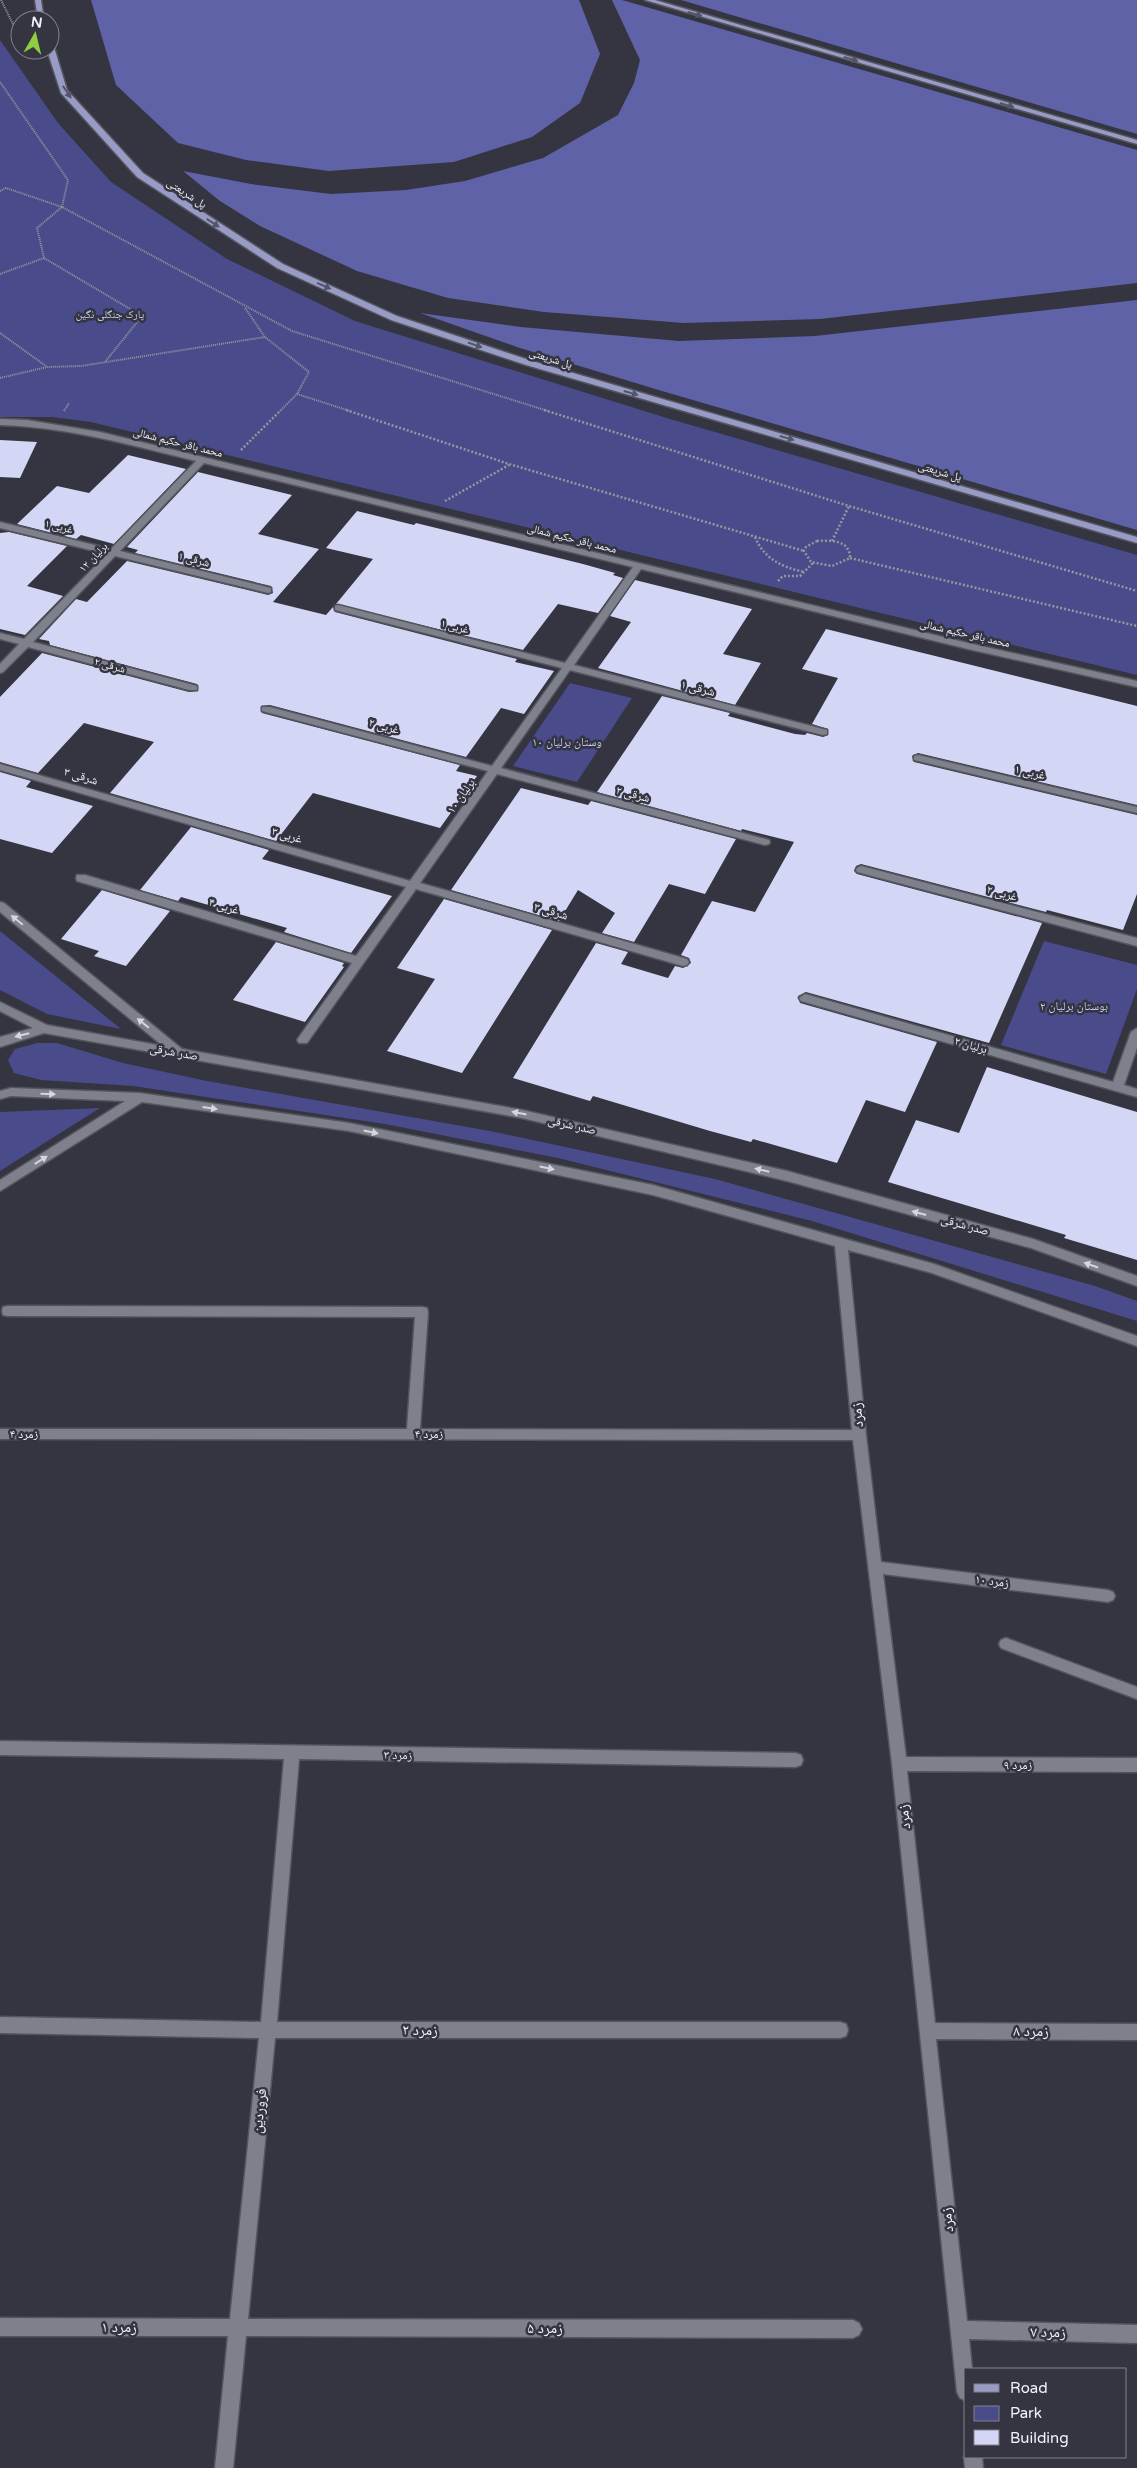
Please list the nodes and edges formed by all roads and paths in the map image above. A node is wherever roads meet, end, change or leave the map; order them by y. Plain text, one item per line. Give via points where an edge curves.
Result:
1 (1, 0) edge
2 (648, 0) edge
3 (10, 18) edge
4 (54, 60) edge
5 (0, 82) edge
6 (1137, 142) edge
7 (0, 191) edge
8 (62, 207) junction
9 (44, 258) junction
10 (0, 274) edge
11 (245, 307) junction
12 (0, 333) edge
13 (265, 337) junction
14 (105, 362) junction
15 (47, 366) junction
16 (0, 378) edge
17 (297, 394) junction
18 (0, 422) edge
19 (239, 452) dead end
20 (202, 460) junction
21 (510, 464) junction
22 (443, 502) dead end
23 (849, 506) junction
24 (0, 525) edge
25 (754, 536) junction
26 (1137, 540) edge
27 (832, 541) junction
28 (113, 551) junction
29 (804, 551) junction
30 (850, 558) junction
31 (813, 563) junction
32 (639, 566) junction
33 (804, 572) junction
34 (777, 582) dead end
35 (268, 590) dead end
36 (1137, 591) edge
37 (338, 608) dead end
38 (1137, 626) edge
39 (0, 636) edge
40 (26, 643) junction
41 (566, 667) junction
42 (0, 670) edge
43 (1137, 684) edge
44 (193, 688) dead end
45 (266, 709) dead end
46 (823, 732) dead end
47 (918, 758) dead end
48 (0, 767) edge
49 (494, 770) junction
50 (1137, 810) edge
51 (154, 811) joint
52 (765, 842) dead end
53 (861, 870) dead end
54 (81, 878) dead end
55 (412, 886) junction
56 (0, 906) edge
57 (1137, 942) edge
58 (359, 961) junction
59 (684, 962) dead end
60 (804, 998) dead end
61 (0, 1006) edge
62 (44, 1029) junction
63 (1137, 1032) edge
64 (303, 1040) dead end
65 (0, 1043) edge
66 (180, 1054) junction
67 (0, 1083) edge
68 (1117, 1087) junction
69 (5, 1093) edge
70 (1137, 1093) edge
71 (140, 1098) junction
72 (0, 1186) edge
73 (841, 1243) junction
74 (1137, 1281) edge
75 (8, 1311) dead end
76 (1137, 1341) edge
77 (0, 1434) edge
78 (413, 1434) junction
79 (859, 1435) junction
80 (876, 1566) junction
81 (1108, 1596) dead end
82 (1006, 1644) dead end
83 (1137, 1693) edge
84 (0, 1748) edge
85 (292, 1754) junction
86 (796, 1760) dead end
87 (899, 1764) junction
88 (1137, 1765) edge
89 (0, 2025) edge
90 (268, 2030) junction
91 (840, 2030) dead end
92 (926, 2031) junction
93 (1137, 2032) edge
94 (238, 2326) junction
95 (0, 2327) edge
96 (853, 2330) dead end
97 (959, 2330) junction
98 (1137, 2334) edge
99 (964, 2374) edge
100 (224, 2468) edge

1 - 3 path
2 -> 6 main road
4 -> 26 main road, پل شریعتی via 64,91 140,175 280,266 394,318 529,363
5 - 8 path via 68,180
7 - 8 path via 6,188
8 - 9 path via 37,228
8 - 11 path
9 - 10 path
9 - 14 path via 142,316
11 - 13 path
11 - 23 path via 292,331
12 - 15 path
13 - 14 path
13 - 17 path via 310,372
14 - 15 path
15 - 16 path
17 - 19 path
17 - 21 path
18 - 20 street, محمد باقر حکیم شمالی via 100,435
20 - 28 street, برلیان ۱۲
20 - 32 street, محمد باقر حکیم شمالی
21 - 22 path
21 - 25 path
23 - 27 path
23 - 36 path
24 - 28 street, ۱ غربی
25 - 29 path
25 - 33 path via 758,549 773,562
27 - 29 path via 811,544
27 - 30 path via 845,545
28 - 35 street, ۱ شرقی
28 - 40 street, برلیان ۱۲
29 - 31 path
30 - 31 path via 835,566
30 - 38 path
31 - 33 path
32 - 41 street, برلیان ۱۰
32 - 43 street, محمد باقر حکیم شمالی
33 - 34 path via 800,576 783,576
37 - 41 street, ۱ غربی
39 - 40 street
40 - 42 street, برلیان ۱۲
40 - 44 street, ۲ شرقی
41 - 46 street, ۱ شرقی
41 - 49 street, برلیان ۱۰
45 - 49 street, ۲ غربی
47 - 50 street, ۱ غربی
48 - 51 street, ۳ شرقی
49 - 52 street, ۲ شرقی
49 - 55 street, برلیان ۱۰
51 - 55 street, ۳ غربی
53 - 57 street, ۲ غربی
54 - 58 street, ۴ غربی
55 - 58 street, برلیان ۱۰
55 - 59 street, ۳ شرقی
66 -> 56 street
58 - 64 street, برلیان ۱۰
60 - 68 street, برلیان ۲
61 - 62 street, صدر شرقی
62 -> 65 street
62 - 66 street, صدر شرقی
63 - 68 street
74 -> 66 street, صدر شرقی via 1033,1244 768,1172 522,1114
67 - 69 street
68 - 70 street, برلیان ۲
69 -> 71 street
72 -> 71 street
71 -> 73 street via 349,1128 653,1190
73 - 76 street via 934,1269
73 - 79 street, زمرد
75 - 78 street via 422,1312
77 - 78 street, زمرد ۴
78 - 79 street, زمرد ۴
79 - 80 street, زمرد
80 - 81 street, زمرد ۱۰
80 - 87 street, زمرد
82 - 83 street
84 - 85 street, زمرد ۳
85 - 86 street, زمرد ۳
85 - 90 street, فروردین
87 - 88 street, زمرد ۹
87 - 92 street, زمرد
89 - 90 street, زمرد ۲
90 - 91 street, زمرد ۲
90 - 94 street, فروردین
92 - 93 street, زمرد ۸
92 - 97 street, زمرد
94 - 95 street, زمرد ۱
94 - 96 street, زمرد ۵
94 - 100 street, فروردین
97 - 98 street, زمرد ۷
97 - 99 street, زمرد

